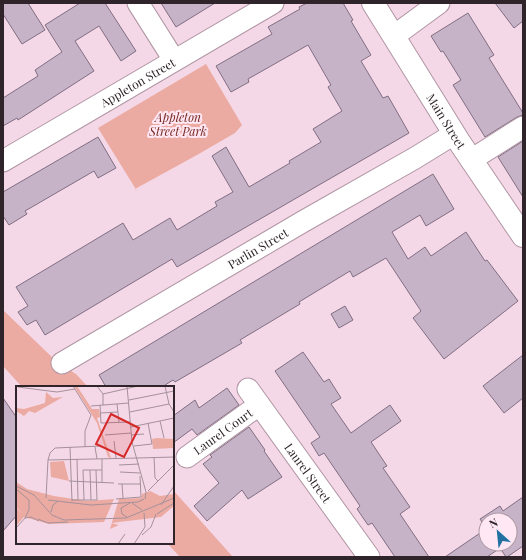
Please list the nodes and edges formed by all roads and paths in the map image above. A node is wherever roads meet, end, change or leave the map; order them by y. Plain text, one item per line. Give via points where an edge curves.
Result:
1 (138, 3) edge
2 (273, 3) edge
3 (373, 3) edge
4 (439, 3) edge
5 (394, 36) junction
6 (174, 60) junction
7 (523, 128) edge
8 (454, 134) junction
9 (471, 160) junction
10 (3, 161) edge
11 (523, 236) edge
12 (62, 363) dead end
13 (254, 397) joint
14 (187, 458) dead end
15 (369, 557) edge

1 - 6 street
2 - 6 street, Appleton Street
3 - 5 main road, Main Street
4 - 5 street
5 - 8 main road, Main Street
6 - 10 street, Appleton Street
7 - 9 street
8 - 9 main road, Main Street
8 - 12 street, Parlin Street
9 - 11 main road, Main Street
13 - 14 street, Laurel Court
13 - 15 street, Laurel Street

